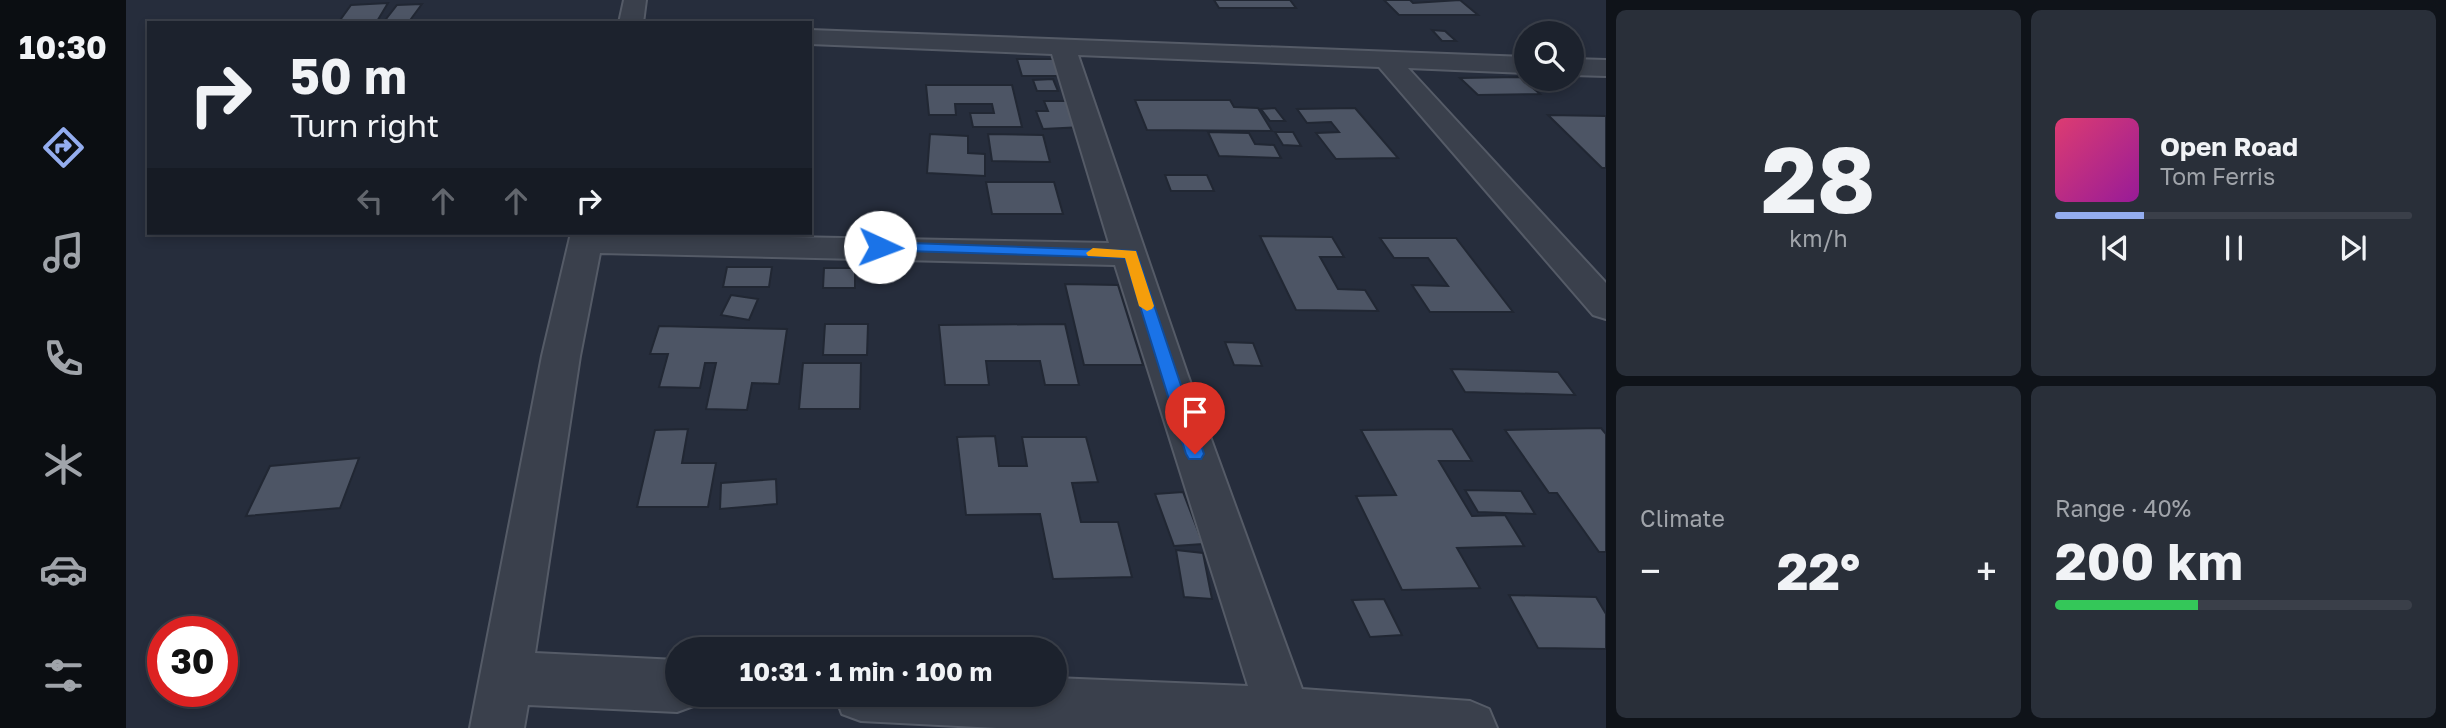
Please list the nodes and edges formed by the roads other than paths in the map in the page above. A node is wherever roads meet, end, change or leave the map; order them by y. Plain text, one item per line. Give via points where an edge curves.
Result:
1 (635, 0) edge
2 (631, 21) edge
3 (812, 37) edge
4 (1063, 48) junction
5 (1387, 60) junction
6 (1514, 65) edge
7 (1584, 67) edge
8 (1606, 68) edge
9 (586, 237) edge
10 (1131, 254) junction
11 (1606, 306) edge
12 (504, 678) junction
13 (665, 685) edge
14 (1067, 705) edge
15 (1284, 715) junction
16 (498, 728) edge
17 (1470, 728) edge

1 - 2 street
3 - 4 street
4 - 5 street
4 - 10 street
5 - 6 street
5 - 11 street
7 - 8 street
9 - 10 street
9 - 12 street
10 - 15 street
12 - 13 street
12 - 16 street
14 - 15 street
15 - 17 street

